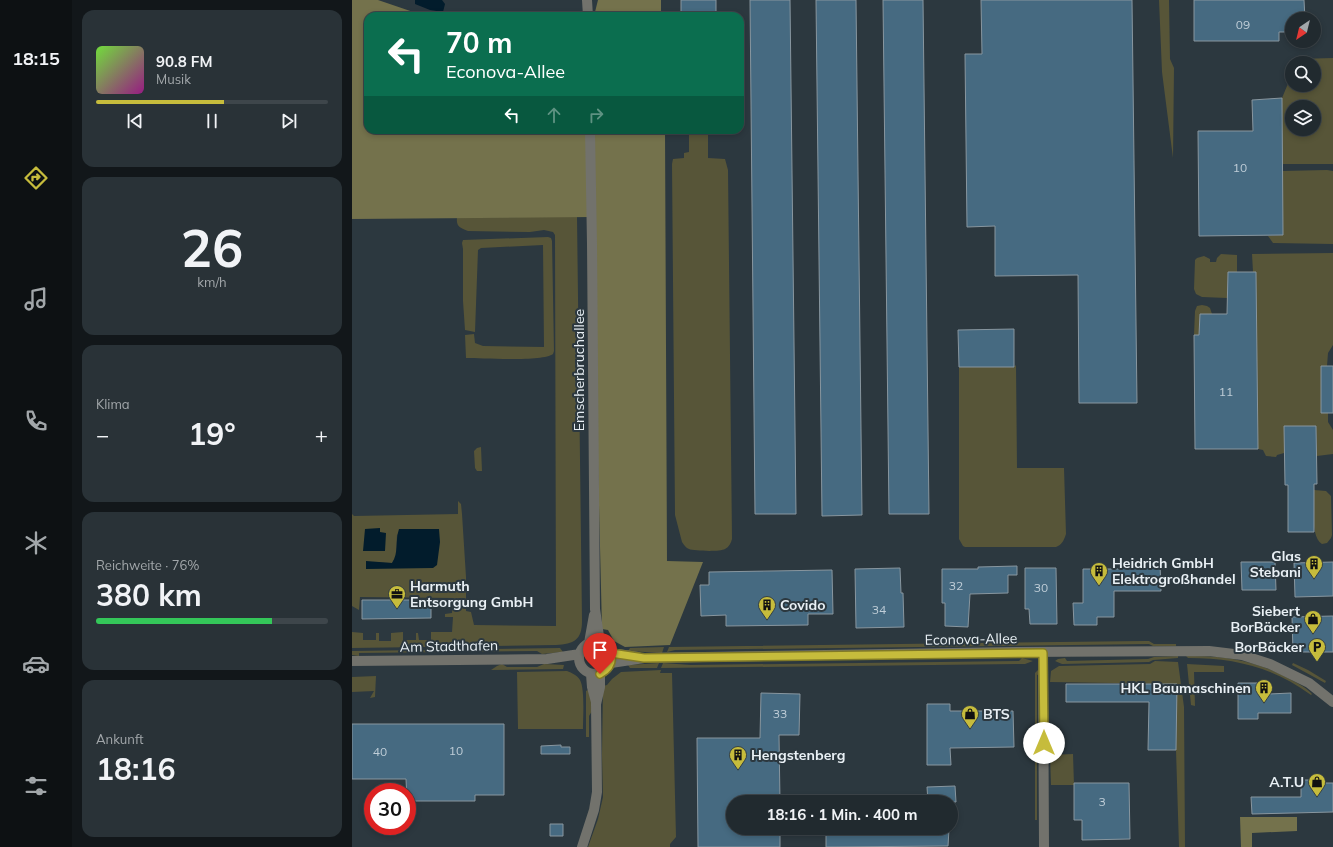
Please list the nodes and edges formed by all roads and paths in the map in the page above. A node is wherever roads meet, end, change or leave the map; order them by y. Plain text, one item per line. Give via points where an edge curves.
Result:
1 (587, 0) edge
2 (588, 12) edge
3 (590, 134) edge
4 (595, 609) junction
5 (589, 643) junction
6 (600, 643) junction
7 (1043, 653) junction
8 (611, 658) junction
9 (580, 659) junction
10 (352, 661) edge
11 (596, 674) junction
12 (1333, 702) edge
13 (582, 847) edge
14 (1044, 847) edge

1 - 2 street
3 - 4 street, Emscherbruchallee
4 - 5 street, Emscherbruchallee
4 - 6 street, Emscherbruchallee
5 - 6 street
5 - 9 street via 582,649
6 - 8 street via 608,648
7 - 8 street, Econova-Allee
7 - 12 street, Econova-Allee via 1209,651 1232,654 1257,659 1283,669 1309,683
7 - 14 street
8 - 11 street via 606,671
9 - 10 street, Am Stadthafen
9 - 11 street via 583,668
11 - 13 street via 592,687 596,704 597,792

